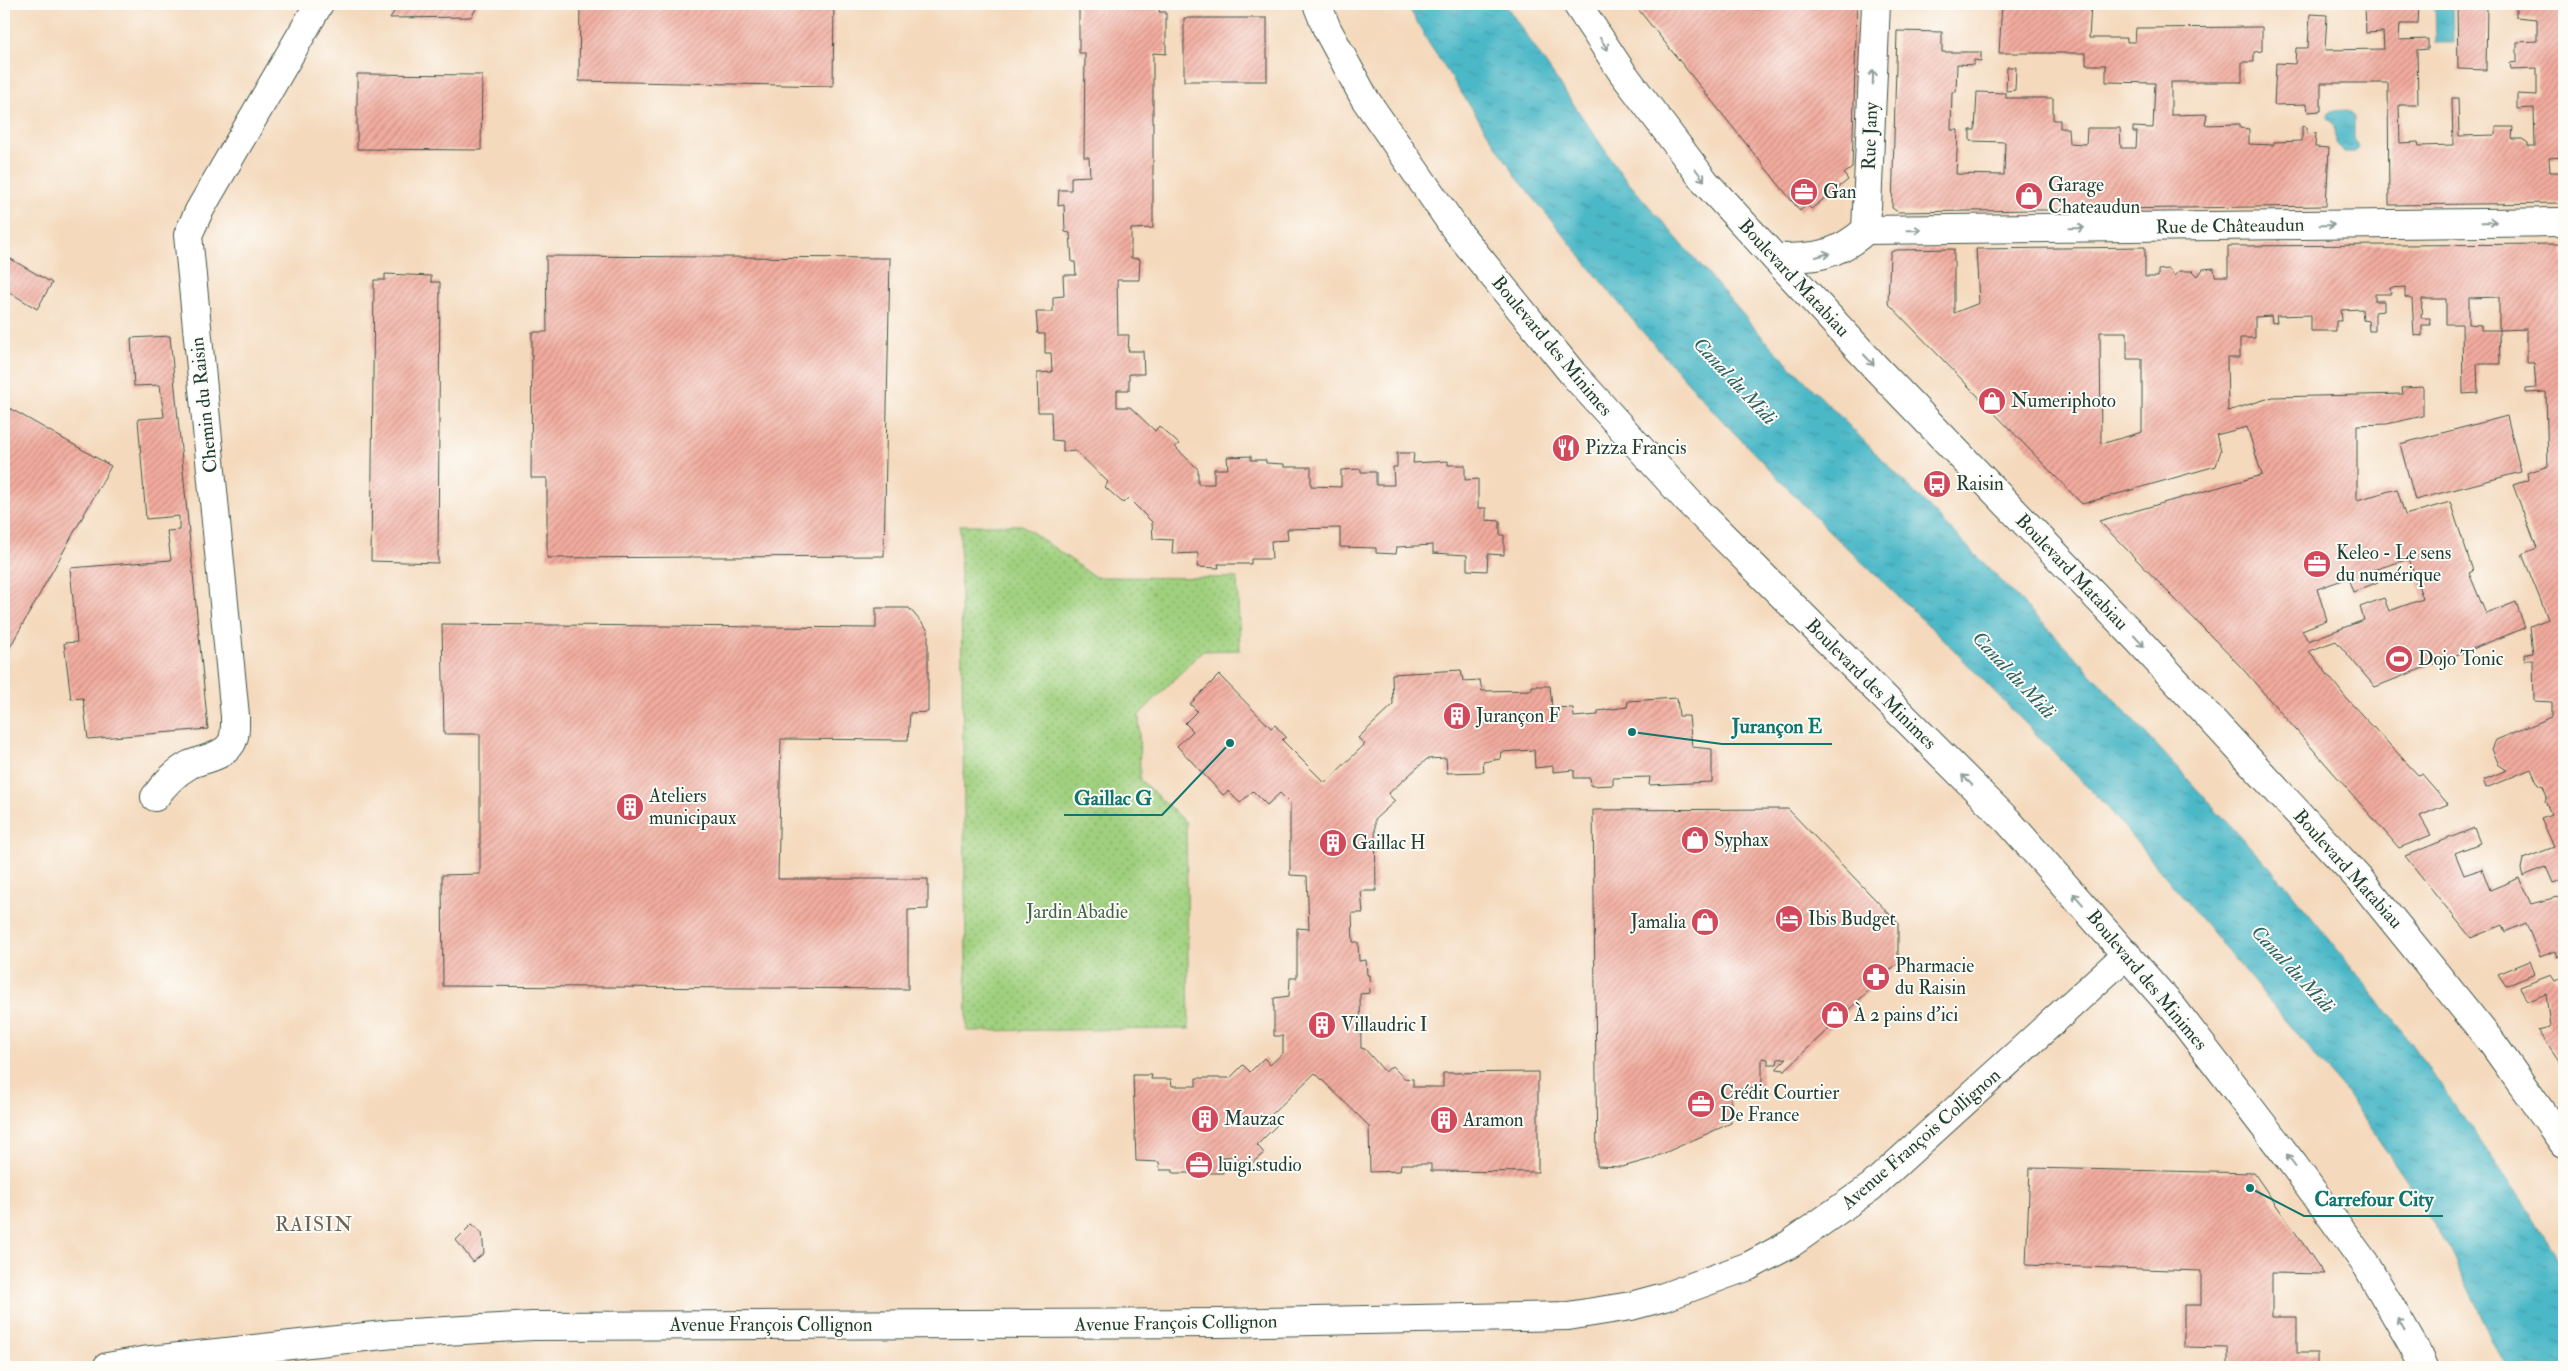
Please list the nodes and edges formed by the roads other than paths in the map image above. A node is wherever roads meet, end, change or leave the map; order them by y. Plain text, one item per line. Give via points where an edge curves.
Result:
1 (320, 4) edge
2 (1317, 4) edge
3 (1577, 4) edge
4 (1876, 4) edge
5 (2564, 222) edge
6 (1866, 230) junction
7 (1775, 258) junction
8 (154, 797) dead end
9 (2127, 954) junction
10 (2564, 1144) edge
11 (106, 1367) edge
12 (2423, 1367) edge

1 - 8 street, Chemin du Raisin via 188,235 235,716 234,734 230,744 217,755 177,773
9 -> 2 street, Boulevard des Minimes via 2008,821 1734,548 1573,374 1456,230 1386,130 1365,99
3 -> 7 street, Boulevard Matabiau via 1622,72 1706,183
6 -> 4 street, Rue Jany
6 -> 5 street, Rue de Châteaudun
7 -> 6 street via 1821,257 1849,245
7 -> 10 street, Boulevard Matabiau via 2138,640 2361,881 2493,1044
9 - 11 street, Avenue François Collignon via 1871,1187 1833,1216 1749,1266 1701,1285 1631,1306 1568,1316 1397,1320 533,1326 393,1334
12 -> 9 street, Boulevard des Minimes via 2367,1266 2224,1071

